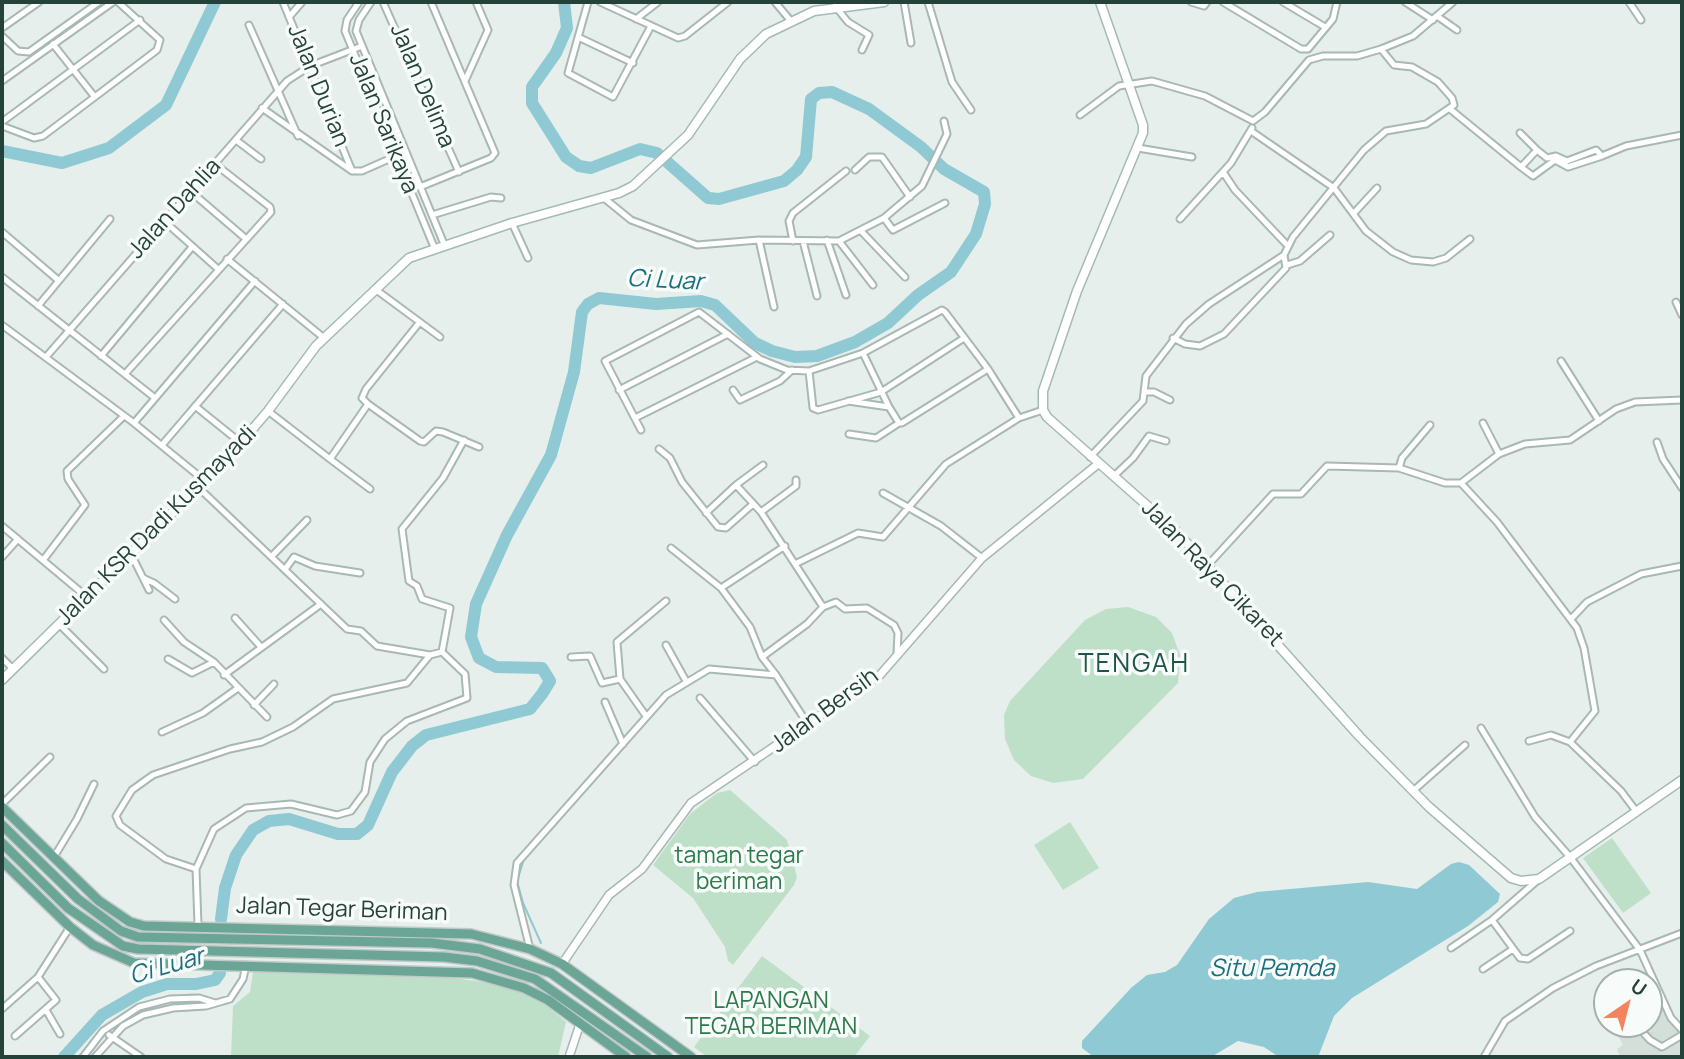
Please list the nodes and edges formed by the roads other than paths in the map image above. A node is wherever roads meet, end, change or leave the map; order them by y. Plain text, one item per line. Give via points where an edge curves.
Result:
1 (39, 2) edge
2 (99, 2) edge
3 (116, 2) edge
4 (283, 2) edge
5 (302, 2) edge
6 (359, 2) edge
7 (371, 2) edge
8 (383, 2) edge
9 (431, 2) edge
10 (476, 2) edge
11 (588, 2) edge
12 (600, 2) edge
13 (658, 2) edge
14 (729, 2) edge
15 (775, 2) edge
16 (884, 2) edge
17 (904, 2) edge
18 (928, 2) edge
19 (1100, 2) edge
20 (1191, 2) edge
21 (1207, 2) edge
22 (1223, 2) edge
23 (1283, 2) edge
24 (1337, 2) edge
25 (1405, 2) edge
26 (1453, 2) edge
27 (1629, 2) edge
28 (835, 6) junction
29 (289, 17) junction
30 (1435, 18) junction
31 (636, 19) junction
32 (140, 20) junction
33 (790, 20) junction
34 (1641, 20) dead end
35 (249, 25) dead end
36 (651, 26) junction
37 (1325, 27) junction
38 (2, 28) edge
39 (1457, 30) dead end
40 (2, 36) edge
41 (578, 37) junction
42 (911, 43) dead end
43 (53, 44) junction
44 (362, 46) junction
45 (1381, 49) junction
46 (351, 50) junction
47 (862, 50) dead end
48 (633, 63) junction
49 (310, 66) junction
50 (74, 70) junction
51 (2, 81) edge
52 (465, 81) junction
53 (1127, 83) junction
54 (278, 90) junction
55 (94, 96) junction
56 (262, 108) junction
57 (1450, 109) junction
58 (971, 110) dead end
59 (1080, 115) dead end
60 (944, 121) dead end
61 (1253, 121) junction
62 (2, 124) edge
63 (1251, 131) junction
64 (1520, 133) dead end
65 (1682, 135) edge
66 (298, 136) junction
67 (236, 140) junction
68 (1138, 148) junction
69 (1537, 150) junction
70 (405, 152) junction
71 (395, 156) junction
72 (1602, 156) junction
73 (1192, 158) dead end
74 (261, 159) dead end
75 (215, 164) junction
76 (1521, 167) junction
77 (855, 170) dead end
78 (352, 171) junction
79 (846, 171) dead end
80 (459, 172) junction
81 (1223, 172) junction
82 (420, 187) junction
83 (1334, 188) junction
84 (1377, 188) dead end
85 (189, 190) junction
86 (910, 197) junction
87 (501, 198) dead end
88 (604, 198) junction
89 (945, 203) dead end
90 (1354, 213) junction
91 (432, 215) junction
92 (884, 218) junction
93 (110, 219) dead end
94 (1181, 219) dead end
95 (163, 220) junction
96 (512, 223) junction
97 (2, 232) edge
98 (862, 232) junction
99 (1329, 235) dead end
100 (245, 238) junction
101 (1470, 239) dead end
102 (759, 240) junction
103 (827, 240) junction
104 (793, 241) junction
105 (803, 241) junction
106 (839, 241) junction
107 (444, 244) junction
108 (1288, 246) junction
109 (192, 247) junction
110 (434, 247) junction
111 (1284, 255) junction
112 (528, 258) dead end
113 (228, 259) junction
114 (1287, 265) junction
115 (218, 269) junction
116 (2, 277) edge
117 (905, 277) dead end
118 (58, 280) junction
119 (255, 281) junction
120 (873, 285) dead end
121 (375, 289) junction
122 (846, 295) dead end
123 (817, 296) dead end
124 (1676, 302) dead end
125 (283, 304) junction
126 (38, 306) junction
127 (774, 307) dead end
128 (1682, 315) edge
129 (419, 323) junction
130 (2, 325) edge
131 (67, 330) junction
132 (728, 334) junction
133 (440, 337) dead end
134 (324, 338) junction
135 (964, 338) junction
136 (1173, 338) junction
137 (863, 353) junction
138 (102, 356) junction
139 (46, 357) junction
140 (757, 357) junction
141 (1561, 361) dead end
142 (988, 369) junction
143 (792, 370) junction
144 (808, 371) junction
145 (125, 374) junction
146 (619, 390) junction
147 (733, 390) dead end
148 (881, 392) junction
149 (1146, 392) junction
150 (155, 398) junction
151 (1170, 400) dead end
152 (1682, 400) edge
153 (845, 401) junction
154 (368, 404) junction
155 (195, 406) junction
156 (888, 407) junction
157 (1043, 410) junction
158 (268, 411) junction
159 (124, 416) junction
160 (635, 418) junction
161 (1019, 418) junction
162 (1599, 421) junction
163 (134, 423) junction
164 (899, 423) junction
165 (1483, 423) dead end
166 (1430, 425) dead end
167 (642, 430) dead end
168 (849, 434) dead end
169 (464, 440) junction
170 (1166, 441) dead end
171 (1657, 442) dead end
172 (242, 443) junction
173 (162, 445) junction
174 (479, 447) dead end
175 (659, 449) dead end
176 (1499, 454) junction
177 (1090, 457) junction
178 (330, 459) junction
179 (1098, 464) junction
180 (763, 465) dead end
181 (1399, 468) junction
182 (1114, 476) junction
183 (796, 480) dead end
184 (1461, 483) junction
185 (202, 485) junction
186 (736, 485) junction
187 (1682, 488) edge
188 (370, 489) dead end
189 (883, 493) dead end
190 (753, 504) junction
191 (906, 506) junction
192 (761, 512) junction
193 (706, 513) junction
194 (307, 520) dead end
195 (4, 528) edge
196 (2, 537) edge
197 (18, 539) junction
198 (785, 546) junction
199 (671, 548) dead end
200 (131, 554) junction
201 (271, 556) junction
202 (2, 557) edge
203 (982, 558) junction
204 (44, 559) junction
205 (797, 563) junction
206 (1208, 565) junction
207 (1682, 566) edge
208 (286, 568) junction
209 (360, 573) dead end
210 (143, 579) junction
211 (721, 587) junction
212 (149, 590) dead end
213 (88, 598) junction
214 (175, 599) dead end
215 (666, 601) dead end
216 (321, 604) junction
217 (823, 607) junction
218 (235, 618) dead end
219 (1571, 619) junction
220 (163, 621) dead end
221 (60, 625) junction
222 (666, 645) dead end
223 (261, 647) junction
224 (442, 652) junction
225 (897, 653) junction
226 (430, 655) junction
227 (571, 657) dead end
228 (762, 657) junction
229 (2, 658) edge
230 (168, 659) dead end
231 (214, 662) junction
232 (12, 668) junction
233 (104, 669) dead end
234 (224, 675) junction
235 (620, 678) junction
236 (778, 678) junction
237 (2, 680) edge
238 (686, 681) junction
239 (274, 684) dead end
240 (238, 688) junction
241 (700, 698) dead end
242 (605, 702) dead end
243 (254, 705) junction
244 (646, 716) junction
245 (267, 717) dead end
246 (807, 723) junction
247 (1481, 728) dead end
248 (162, 732) dead end
249 (1529, 741) dead end
250 (1570, 742) junction
251 (623, 744) junction
252 (1465, 745) dead end
253 (50, 758) dead end
254 (755, 762) junction
255 (1682, 780) edge
256 (94, 783) dead end
257 (1413, 791) junction
258 (2, 805) edge
259 (1636, 811) junction
260 (2, 825) edge
261 (2, 843) edge
262 (54, 857) junction
263 (1570, 857) junction
264 (2, 860) edge
265 (197, 869) junction
266 (1539, 879) junction
267 (1492, 920) junction
268 (198, 925) junction
269 (70, 927) junction
270 (386, 931) junction
271 (1570, 931) dead end
272 (1682, 933) edge
273 (258, 939) junction
274 (372, 942) junction
275 (1451, 948) dead end
276 (530, 949) junction
277 (1513, 949) junction
278 (1640, 950) junction
279 (258, 953) junction
280 (394, 956) junction
281 (246, 964) junction
282 (562, 964) junction
283 (386, 969) junction
284 (1483, 969) dead end
285 (38, 977) junction
286 (215, 1003) junction
287 (2, 1009) edge
288 (46, 1010) junction
289 (580, 1024) junction
290 (1682, 1030) edge
291 (103, 1031) junction
292 (60, 1034) dead end
293 (1682, 1035) edge
294 (15, 1036) dead end
295 (112, 1037) junction
296 (1648, 1038) edge
297 (83, 1057) edge
298 (95, 1057) edge
299 (141, 1057) edge
300 (569, 1057) edge
301 (626, 1057) edge
302 (647, 1057) edge
303 (668, 1057) edge
304 (691, 1057) edge
305 (1484, 1057) edge

1 - 38 street
2 - 40 street via 29,52 18,51
3 - 32 street
3 - 43 street
4 - 29 street, Jalan Durian
5 - 29 street
6 - 46 street, Jalan Sarikaya via 345,26
7 - 44 street, Jalan Sarikaya via 357,26
8 - 80 street, Jalan Delima
9 - 52 street
10 - 52 street via 488,30
11 - 41 street
12 - 31 street
13 - 31 street
14 - 36 street via 682,38
15 - 33 street
16 - 28 main road, Jalan KSR Dadi Kusmayadi
17 - 42 street
18 - 58 street via 952,82
19 - 53 main road
20 - 21 street via 1203,6
22 - 37 street via 1301,49 1308,49
23 - 37 street
24 - 37 street via 1333,19
25 - 30 street
26 - 30 street
27 - 34 street
28 - 33 main road, Jalan KSR Dadi Kusmayadi
28 - 47 street via 848,22 869,35
29 - 49 street, Jalan Durian
30 - 39 street
30 - 45 street via 1413,36
31 - 36 street
32 - 50 street
32 - 55 street via 162,43
33 - 88 main road, Jalan KSR Dadi Kusmayadi via 749,49 701,121 658,166 634,186
35 - 54 street
36 - 48 street
41 - 48 street
41 - 48 street via 568,74 613,97
43 - 50 street
43 - 51 street
44 - 46 street, Jalan Dahlia
44 - 70 street, Jalan Sarikaya
45 - 57 street via 1394,65 1412,67 1438,82 1452,98
45 - 61 street via 1309,60
46 - 49 street, Jalan Dahlia
46 - 71 street, Jalan Sarikaya
49 - 54 street, Jalan Dahlia
49 - 78 street, Jalan Durian
50 - 55 street
50 - 62 street
52 - 80 street via 495,153
53 - 59 street
53 - 61 street via 1177,86
53 - 68 main road via 1143,125
54 - 56 street, Jalan Dahlia
54 - 66 street
55 - 62 street via 38,138
56 - 66 street
56 - 67 street, Jalan Dahlia
57 - 76 street
57 - 83 street via 1426,124 1386,131
60 - 86 street via 947,134 939,152 922,186
61 - 63 street
63 - 81 street
63 - 83 street
64 - 69 street
65 - 72 street via 1626,146
66 - 78 street
67 - 74 street
67 - 75 street, Jalan Dahlia
68 - 73 street
68 - 157 main road via 1077,291 1043,391
69 - 72 street via 1547,158 1567,161 1596,150
69 - 76 street
70 - 71 street
70 - 82 street, Jalan Sarikaya
71 - 78 street
71 - 110 street, Jalan Sarikaya
72 - 76 street via 1568,167 1555,160 1533,176
75 - 85 street, Jalan Dahlia
75 - 100 street via 271,209
77 - 86 street via 869,157 882,157
79 - 104 street via 793,213 789,221
80 - 82 street
81 - 94 street
81 - 108 street
82 - 91 street, Jalan Sarikaya
83 - 90 street
83 - 108 street
84 - 90 street
85 - 95 street, Jalan Dahlia
85 - 100 street
86 - 92 street
87 - 91 street
88 - 96 main road, Jalan KSR Dadi Kusmayadi
88 - 102 street via 631,220 697,245
89 - 92 street via 893,230
90 - 101 street via 1366,231 1410,260 1446,258
91 - 107 street, Jalan Sarikaya
92 - 98 street
93 - 118 street
95 - 109 street
95 - 131 street, Jalan Dahlia
96 - 107 main road, Jalan KSR Dadi Kusmayadi
96 - 112 street
97 - 118 street
98 - 106 street
98 - 117 street
99 - 114 street via 1300,261
100 - 113 street
102 - 104 street
102 - 127 street
103 - 105 street
103 - 106 street
103 - 122 street
104 - 105 street
105 - 123 street
106 - 120 street
107 - 110 main road, Jalan KSR Dadi Kusmayadi
108 - 111 street
109 - 115 street
109 - 138 street
110 - 121 main road, Jalan KSR Dadi Kusmayadi via 409,258
111 - 114 street
111 - 136 street via 1209,304
113 - 115 street
113 - 119 street
114 - 136 street via 1212,342 1200,346
115 - 145 street
116 - 126 street
118 - 126 street
119 - 125 street
119 - 150 street
121 - 129 street
121 - 134 main road, Jalan KSR Dadi Kusmayadi
124 - 128 street
125 - 134 street
125 - 155 street
126 - 131 street
129 - 133 street
129 - 154 street via 366,389 362,398
130 - 139 street
131 - 138 street
131 - 139 street, Jalan Dahlia
132 - 140 street
132 - 146 street
132 - 146 street via 699,312 605,360
134 - 158 main road, Jalan KSR Dadi Kusmayadi
135 - 137 street via 942,310
135 - 142 street
135 - 148 street
136 - 149 street via 1146,376
137 - 144 street
137 - 148 street
138 - 145 street
139 - 159 street
140 - 143 street
140 - 160 street
141 - 162 street
142 - 161 street
142 - 164 street
143 - 144 street
143 - 147 street via 740,401
144 - 153 street via 816,410
145 - 150 street
146 - 160 street
148 - 153 street
148 - 156 street
149 - 151 street
149 - 177 street via 1143,401
150 - 163 street
152 - 162 street via 1635,402
153 - 156 street
154 - 169 street via 420,441 436,431
154 - 178 street
155 - 172 street
155 - 173 street
156 - 164 street
157 - 161 street
157 - 177 main road, Jalan Raya Cikaret
158 - 172 main road, Jalan KSR Dadi Kusmayadi
158 - 178 street
159 - 163 street
159 - 204 street via 67,471 85,505
160 - 167 street
161 - 191 street via 946,464
162 - 176 street via 1570,440 1525,444
163 - 173 street
164 - 168 street via 876,438
165 - 176 street
166 - 181 street
169 - 174 street
169 - 224 street via 443,478 402,529 409,581 417,586 422,599 450,608
170 - 182 street via 1149,436
171 - 187 street
172 - 185 main road, Jalan KSR Dadi Kusmayadi
173 - 185 street
175 - 193 street via 670,458
176 - 184 street
177 - 179 main road, Jalan Raya Cikaret
178 - 188 street
179 - 182 main road, Jalan Raya Cikaret
179 - 203 street, Jalan Bersih
180 - 186 street
181 - 184 street
181 - 206 street via 1327,466 1301,494 1273,494
182 - 206 main road, Jalan Raya Cikaret
183 - 192 street via 796,486
184 - 219 street
185 - 200 main road, Jalan KSR Dadi Kusmayadi
185 - 201 street
186 - 190 street
186 - 193 street
189 - 191 street
190 - 192 street
190 - 193 street via 722,529
191 - 203 street via 949,531
191 - 205 street via 883,537 858,533
192 - 198 street
194 - 201 street
195 - 196 street
195 - 197 street
197 - 202 street
197 - 204 street
198 - 205 street
198 - 211 street
199 - 211 street
200 - 210 street
200 - 213 main road, Jalan KSR Dadi Kusmayadi
201 - 208 street
203 - 225 street, Jalan Bersih
204 - 213 street
205 - 217 street
206 - 257 main road, Jalan Raya Cikaret
207 - 219 street via 1641,574 1587,602
208 - 209 street via 294,557 315,566
208 - 216 street
210 - 212 street
210 - 214 street
211 - 228 street via 756,638
213 - 221 main road, Jalan KSR Dadi Kusmayadi
215 - 235 street via 617,642
216 - 223 street
216 - 226 street via 347,628 361,631 377,646
217 - 225 street via 836,602 845,609 867,608 894,625
217 - 228 street
218 - 223 street
219 - 250 street via 1584,648 1595,711
220 - 231 street
221 - 232 main road, Jalan KSR Dadi Kusmayadi
221 - 233 street
222 - 238 street
223 - 234 street
224 - 226 street
224 - 265 street via 465,674 467,698 407,721 385,738 370,762 365,792 351,811 337,815 291,804 246,808 215,829
225 - 246 street, Jalan Bersih via 880,674
226 - 265 street via 407,683 333,699 269,739 153,775 132,790 116,816 120,825 166,859
227 - 235 street via 590,656 602,683
228 - 236 street
229 - 232 street
230 - 231 street via 192,673
231 - 234 street
232 - 237 main road, Jalan KSR Dadi Kusmayadi
234 - 240 street
235 - 244 street
236 - 238 street via 709,669
236 - 246 street
238 - 244 street
239 - 243 street
240 - 243 street
240 - 248 street via 202,713
241 - 254 street
242 - 251 street
243 - 245 street
244 - 251 street
246 - 254 street, Jalan Bersih
247 - 263 street via 1535,817
249 - 250 street via 1551,735
250 - 259 street
251 - 276 street via 517,863 514,886
252 - 257 street
253 - 258 street
254 - 282 street, Jalan Bersih via 691,803 642,869 609,895
255 - 259 main road
256 - 262 street
257 - 266 main road, Jalan Raya Cikaret via 1500,871 1521,881
258 - 262 main road, Jalan Tegar Beriman
259 - 263 main road
260 - 273 main road, Jalan Tegar Beriman via 78,899 121,931 138,937
261 - 279 main road, Jalan Tegar Beriman via 68,908 123,946
262 - 268 main road, Jalan Tegar Beriman via 99,901 130,922
263 - 266 main road
263 - 278 street
264 - 269 main road
265 - 268 street
266 - 267 street
267 - 275 street
267 - 277 street
268 - 270 main road, Jalan Tegar Beriman
269 - 281 main road via 103,950 134,963
269 - 285 street
270 - 274 main road
270 - 276 main road, Jalan Tegar Beriman via 460,933
271 - 277 street via 1528,959 1520,958
272 - 278 street
273 - 274 main road, Jalan Tegar Beriman
273 - 279 main road
274 - 303 main road, Jalan Tegar Beriman via 464,946 537,966
276 - 282 main road, Jalan Tegar Beriman
277 - 284 street
278 - 290 street via 1671,1018
278 - 305 street via 1552,988 1505,1021
279 - 280 main road, Jalan Tegar Beriman
280 - 283 main road
280 - 302 main road, Jalan Tegar Beriman via 459,958 535,979
281 - 283 main road
281 - 286 street via 243,979 230,999
282 - 304 main road, Jalan Tegar Beriman
283 - 289 main road via 442,970 500,979 548,1000
285 - 287 street
285 - 288 street via 55,998
286 - 291 street via 199,998 170,999 139,1007
286 - 295 street via 143,1015
288 - 292 street
288 - 294 street
289 - 300 street
289 - 301 main road
291 - 295 street
291 - 297 street
293 - 296 street via 1662,1047
295 - 298 street
295 - 299 street

